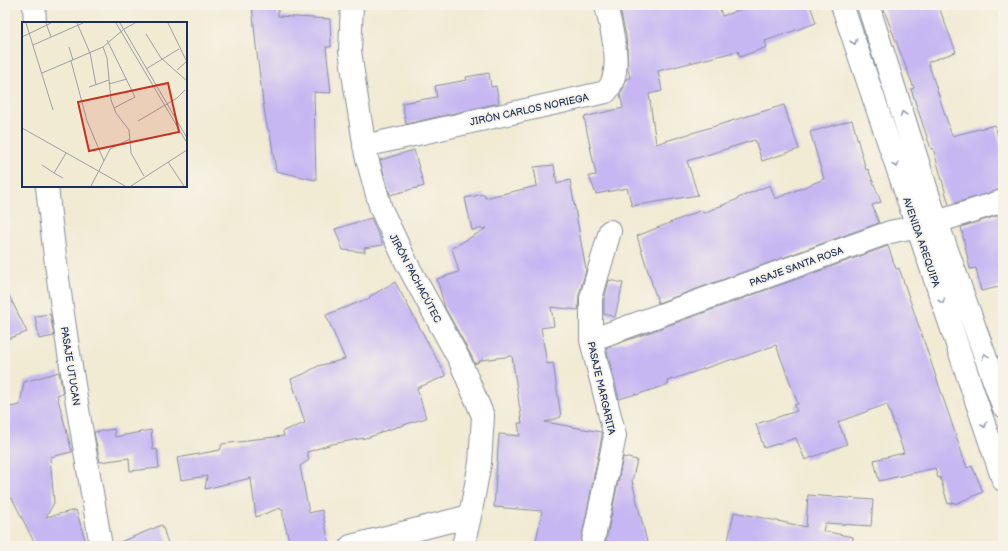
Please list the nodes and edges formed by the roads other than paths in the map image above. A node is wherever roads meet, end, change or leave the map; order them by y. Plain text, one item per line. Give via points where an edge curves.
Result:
1 (34, 5) edge
2 (352, 5) edge
3 (606, 5) edge
4 (842, 5) edge
5 (868, 5) edge
6 (35, 22) edge
7 (364, 146) junction
8 (47, 187) edge
9 (1003, 201) edge
10 (927, 224) junction
11 (610, 231) dead end
12 (591, 340) junction
13 (1003, 406) edge
14 (1003, 480) edge
15 (470, 516) junction
16 (101, 546) edge
17 (351, 546) edge
18 (463, 546) edge
19 (592, 546) edge

1 - 6 street
2 - 7 street, JIRÓN PACHACÚTEC via 350,50
3 - 7 street, JIRÓN CARLOS NORIEGA via 616,60 613,81 606,92
4 -> 10 street, AVENIDA AREQUIPA
10 -> 5 street, AVENIDA AREQUIPA
7 - 15 street, JIRÓN PACHACÚTEC via 381,208 407,264 460,361 483,416 480,463
8 - 16 street, PASAJE UTUCAN via 64,325
9 - 10 street, PASAJE SANTA ROSA
10 - 12 street, PASAJE SANTA ROSA via 890,232
13 -> 10 street, AVENIDA AREQUIPA
10 -> 14 street, AVENIDA AREQUIPA
11 - 12 street, PASAJE MARGARITA via 591,298
12 - 19 street, PASAJE MARGARITA via 614,436
15 - 17 street
15 - 18 street, JIRÓN PACHACÚTEC

